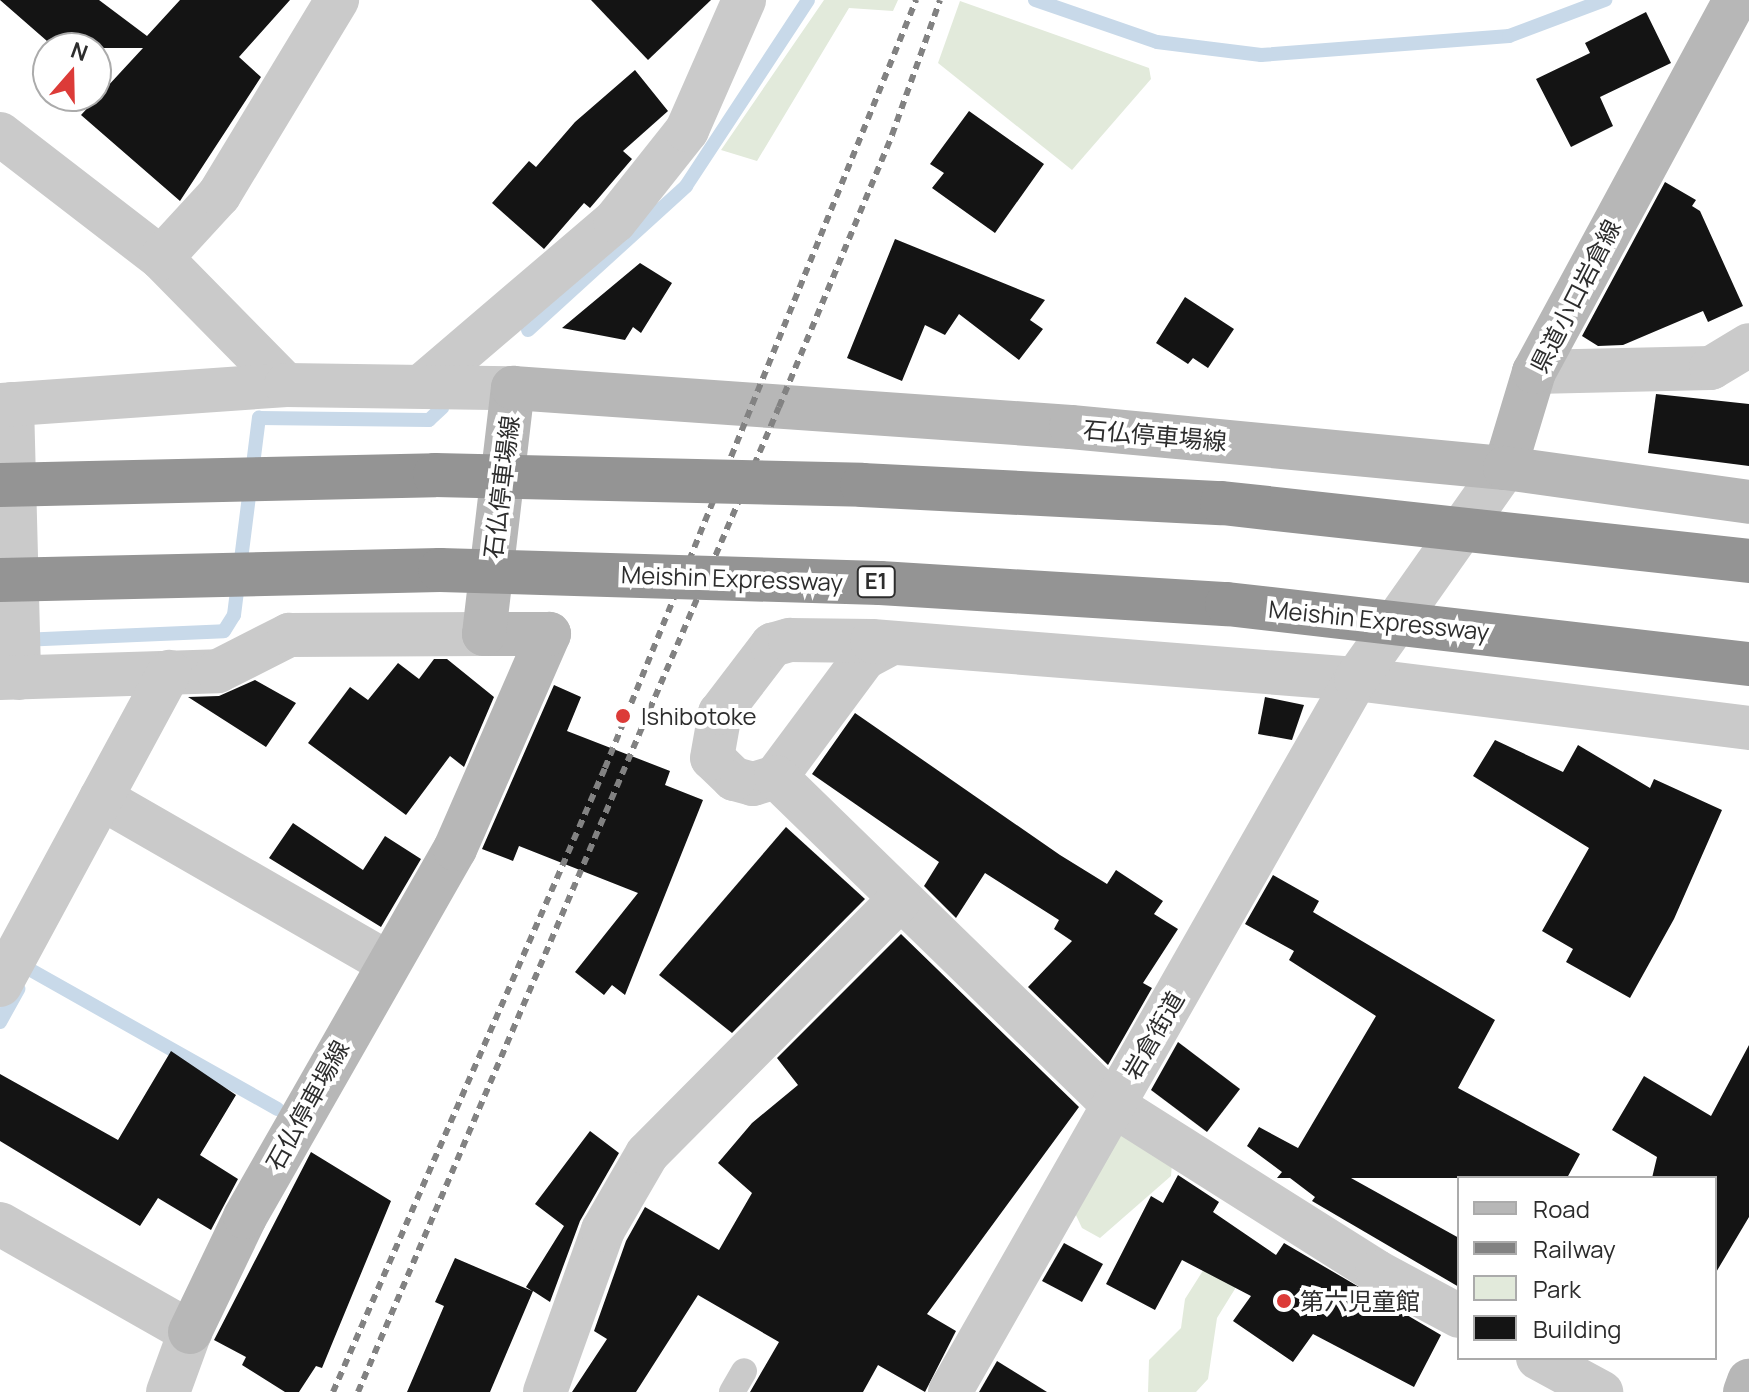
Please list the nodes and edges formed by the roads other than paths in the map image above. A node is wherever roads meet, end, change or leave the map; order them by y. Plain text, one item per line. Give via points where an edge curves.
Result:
1 (337, 0) edge
2 (744, 0) edge
3 (1735, 0) edge
4 (0, 134) edge
5 (161, 258) junction
6 (1749, 345) edge
7 (1534, 372) junction
8 (424, 384) junction
9 (286, 385) junction
10 (513, 388) junction
11 (6, 405) edge
12 (1505, 468) junction
13 (0, 485) edge
14 (1749, 502) edge
15 (1749, 561) edge
16 (0, 580) edge
17 (484, 634) junction
18 (790, 640) junction
19 (888, 645) junction
20 (14, 658) edge
21 (1749, 664) edge
22 (169, 672) junction
23 (1356, 679) junction
24 (833, 700) junction
25 (1749, 728) edge
26 (776, 777) junction
27 (101, 798) junction
28 (899, 900) junction
29 (386, 962) junction
30 (0, 985) edge
31 (1113, 1105) junction
32 (0, 1224) edge
33 (1457, 1315) edge
34 (190, 1332) junction
35 (1542, 1360) edge
36 (1749, 1381) edge
37 (168, 1392) edge
38 (545, 1392) edge
39 (950, 1392) edge
40 (1601, 1392) edge
41 (1745, 1392) edge

1 - 5 street via 219,195
2 - 8 street via 687,130 615,221
3 - 7 main road, 県道小口岩倉線
4 - 5 street
5 - 9 street
6 - 7 street via 1711,368
7 - 12 main road, 県道小口岩倉線
8 - 9 street
8 - 10 street
9 - 11 street
10 - 12 main road, 石仏停車場線 via 1071,427
10 - 17 main road, 石仏停車場線
11 - 20 street
12 - 14 main road
12 - 23 street, 岩倉街道
13 - 15 highway, bridge via 435,475 862,485 1222,503
16 - 21 highway, Meishin Expressway / E1, bridge via 440,570 880,583 1227,604
17 - 22 street via 289,635 218,671
17 - 29 main road, 石仏停車場線 via 549,634 455,849
18 - 19 street
18 - 24 street via 813,654 829,678
18 - 26 street via 772,645 755,666 720,713 710,741 712,758 734,779 753,784
19 - 23 street
19 - 24 street via 865,657
20 - 22 street
22 - 27 street
23 - 25 street
23 - 31 street, 岩倉街道
24 - 26 street
26 - 28 street
27 - 29 street
27 - 30 street
28 - 31 street
28 - 38 street via 647,1154 603,1230
29 - 34 main road, 石仏停車場線 via 245,1217
31 - 33 street via 1377,1272
31 - 39 street, 岩倉街道
32 - 34 street
34 - 37 street
35 - 40 street
36 - 41 main road

